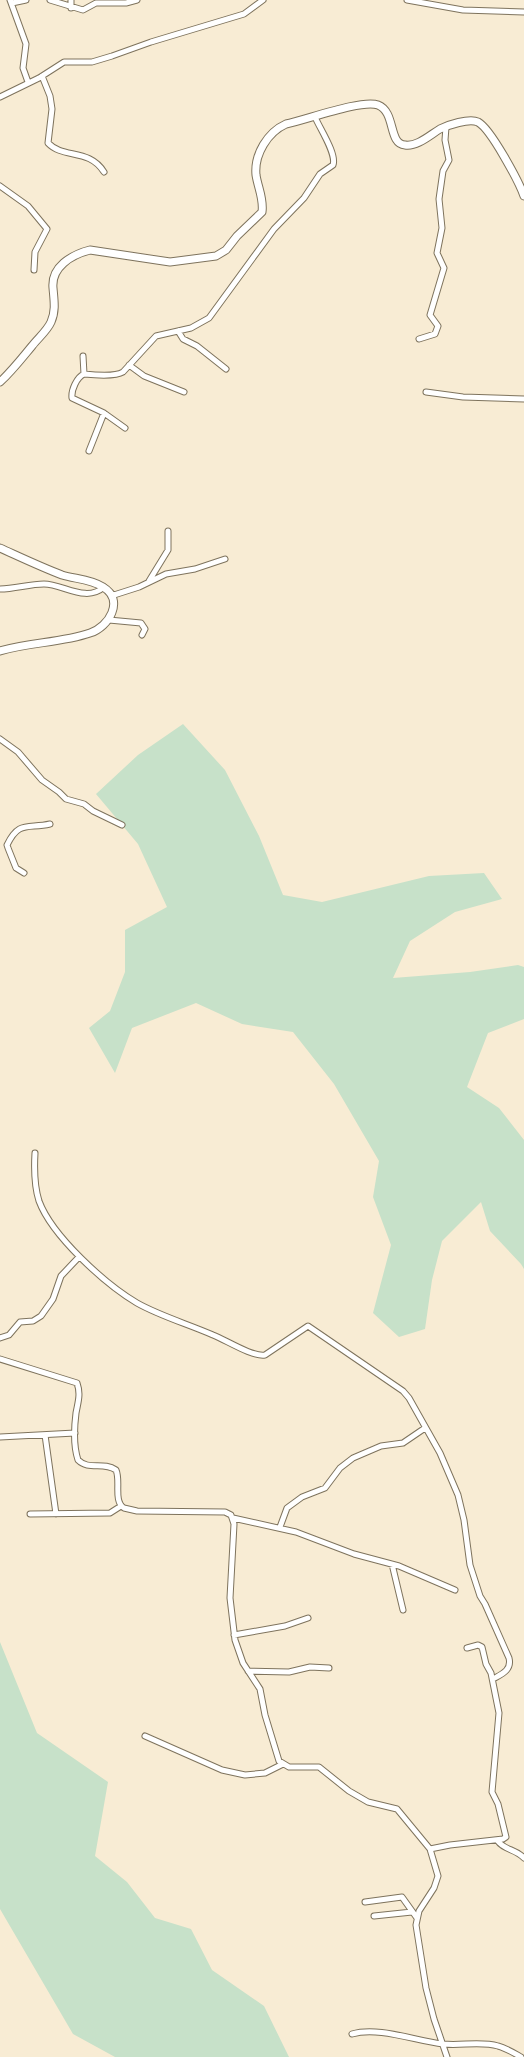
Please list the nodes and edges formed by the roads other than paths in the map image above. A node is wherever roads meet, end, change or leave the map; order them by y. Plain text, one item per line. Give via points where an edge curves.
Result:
1 (24, 0) edge
2 (50, 0) edge
3 (71, 0) edge
4 (137, 0) edge
5 (263, 0) edge
6 (407, 0) edge
7 (11, 2) edge
8 (71, 8) junction
9 (524, 12) edge
10 (42, 76) junction
11 (28, 82) junction
12 (0, 97) edge
13 (315, 117) junction
14 (446, 127) junction
15 (104, 172) dead end
16 (0, 186) edge
17 (524, 196) edge
18 (34, 270) dead end
19 (178, 331) junction
20 (419, 339) dead end
21 (83, 356) dead end
22 (129, 365) junction
23 (226, 369) dead end
24 (84, 374) junction
25 (0, 382) edge
26 (184, 392) dead end
27 (426, 392) dead end
28 (524, 399) edge
29 (104, 413) junction
30 (125, 428) dead end
31 (89, 451) dead end
32 (168, 530) dead end
33 (0, 548) edge
34 (225, 559) dead end
35 (148, 582) junction
36 (104, 587) junction
37 (0, 589) edge
38 (110, 593) junction
39 (109, 620) junction
40 (142, 635) dead end
41 (0, 651) edge
42 (0, 739) edge
43 (50, 824) dead end
44 (122, 825) dead end
45 (0, 845) edge
46 (7, 845) junction
47 (24, 873) dead end
48 (35, 1153) dead end
49 (79, 1257) junction
50 (0, 1338) edge
51 (0, 1360) edge
52 (425, 1428) junction
53 (75, 1433) junction
54 (45, 1435) junction
55 (0, 1438) edge
56 (121, 1506) junction
57 (30, 1514) dead end
58 (56, 1514) junction
59 (233, 1518) junction
60 (280, 1528) junction
61 (392, 1564) junction
62 (455, 1590) dead end
63 (403, 1610) dead end
64 (308, 1618) dead end
65 (234, 1635) junction
66 (468, 1648) dead end
67 (329, 1668) dead end
68 (248, 1671) junction
69 (493, 1679) junction
70 (145, 1736) dead end
71 (283, 1764) junction
72 (498, 1840) junction
73 (430, 1849) junction
74 (524, 1858) edge
75 (365, 1902) dead end
76 (412, 1912) junction
77 (374, 1916) dead end
78 (417, 1918) junction
79 (352, 2034) dead end
80 (442, 2044) junction
81 (447, 2057) edge
82 (521, 2057) edge

1 - 7 street
2 - 8 street
3 - 8 street
4 - 8 street via 126,3 96,3 83,10
5 - 10 street via 244,14 92,62 64,62
6 - 9 street via 463,10
7 - 11 street via 26,44 23,68
10 - 11 street
10 - 15 street via 52,108 48,143 58,150 94,160
11 - 12 street
13 - 14 main road via 352,106 377,105 389,116 394,137 404,145 419,142
13 - 19 street via 335,159 333,165 320,174 304,198 274,229 214,314 199,325
13 - 25 main road via 276,128 268,137 256,162 262,212 222,254 170,262 90,250 65,261 55,273 53,281 54,310 51,322
14 - 17 main road via 468,121 481,125 508,162
14 - 20 street via 445,140 449,160 443,171 439,199 442,228 437,253 444,268 430,315 438,326 435,334
16 - 18 street via 28,206 47,229 35,252
19 - 22 street via 156,336
19 - 23 street via 183,339 197,346
21 - 24 street
22 - 24 street via 119,374
22 - 26 street via 144,376
24 - 29 street via 78,378 72,398
27 - 28 street via 463,397
29 - 30 street
29 - 31 street
32 - 35 street via 168,550
33 - 36 main road via 56,573
34 - 35 street via 196,569 166,574
35 - 38 street via 114,594
36 - 37 street via 91,593 71,592 45,584
36 - 38 main road
38 - 39 main road via 114,603
39 - 40 street via 141,623 145,628
39 - 41 main road via 89,634
42 - 44 street via 18,752 42,780 66,799 84,804 92,812
43 - 46 street via 22,827 12,835
45 - 46 street
46 - 47 street via 12,861 20,872
48 - 49 street via 34,1178 40,1201 49,1218
49 - 50 street via 61,1276 53,1299 41,1316 33,1321 20,1322 9,1334
49 - 52 street via 104,1279 137,1302 259,1356 276,1348 302,1328 308,1326 315,1329 354,1359 403,1391
51 - 53 street via 77,1383 80,1394
52 - 60 street via 403,1443 381,1446 353,1458 340,1468 325,1488 302,1497 287,1508
52 - 69 street via 440,1453 458,1495 470,1565 480,1596 486,1604 510,1663 508,1670
53 - 54 street
53 - 56 street via 76,1452 82,1464 88,1467 106,1466 116,1470
54 - 55 street
54 - 58 street
56 - 58 street via 110,1513
56 - 59 street via 136,1511 229,1512
57 - 58 street
59 - 60 street
59 - 65 street via 230,1598
60 - 61 street via 354,1554
61 - 62 street
61 - 63 street
64 - 65 street via 285,1626
65 - 68 street via 238,1652
66 - 69 street via 478,1645 482,1647
67 - 68 street via 310,1667 289,1672
68 - 71 street via 260,1689 277,1755
69 - 72 street via 499,1717 492,1792 498,1804 506,1837
70 - 71 street via 222,1770 245,1775 259,1774
71 - 73 street via 289,1767 319,1767 349,1791 368,1802 397,1809
72 - 73 street via 459,1843
72 - 74 street via 503,1847 517,1852
73 - 78 street via 438,1876
75 - 76 street via 399,1896 406,1901
76 - 77 street
76 - 78 street
78 - 80 street via 417,1934 426,1988
79 - 80 street via 376,2032 426,2039
80 - 81 street
80 - 82 street via 498,2046

